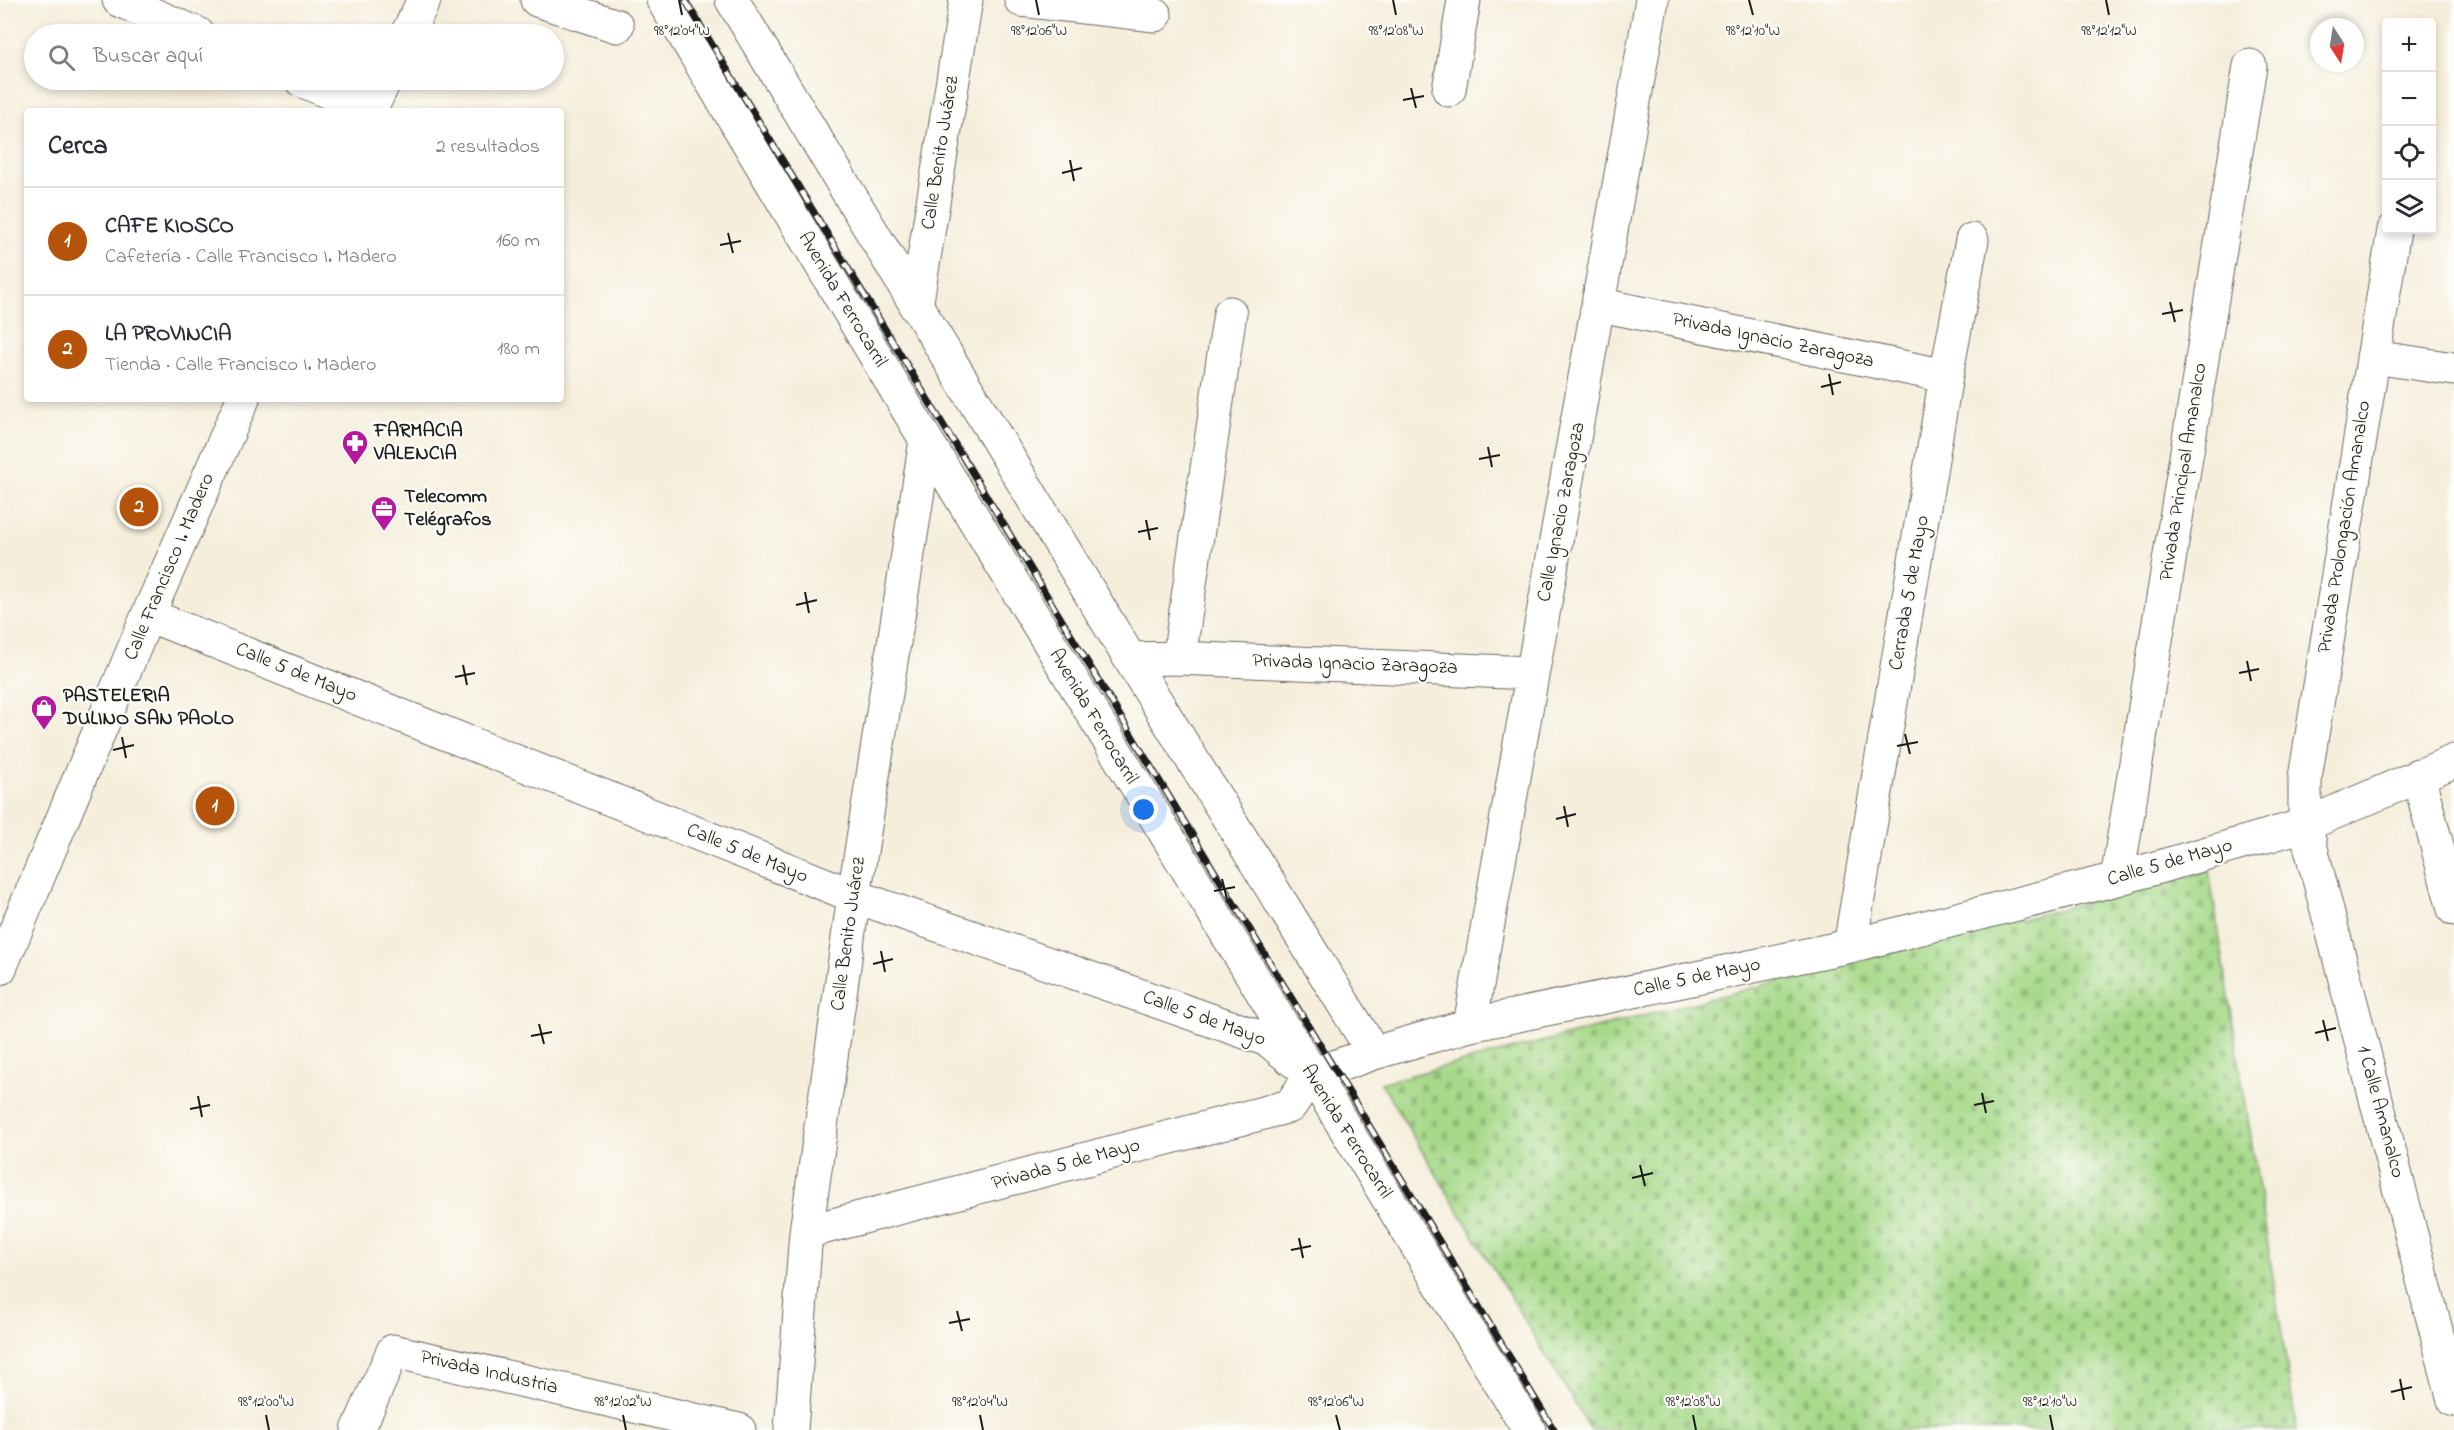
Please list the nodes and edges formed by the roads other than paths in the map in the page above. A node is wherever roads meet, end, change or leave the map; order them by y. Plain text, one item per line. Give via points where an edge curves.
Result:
1 (119, 0) edge
2 (424, 0) edge
3 (537, 0) edge
4 (663, 0) edge
5 (732, 0) edge
6 (966, 0) edge
7 (1021, 0) edge
8 (1464, 0) edge
9 (1652, 0) edge
10 (1155, 15) dead end
11 (175, 24) edge
12 (412, 24) edge
13 (617, 26) dead end
14 (2250, 66) dead end
15 (324, 90) edge
16 (380, 90) edge
17 (1449, 90) dead end
18 (365, 108) edge
19 (371, 108) edge
20 (2393, 234) edge
21 (1972, 240) dead end
22 (1600, 305) junction
23 (916, 307) junction
24 (1230, 313) dead end
25 (2373, 357) junction
26 (2454, 369) edge
27 (1947, 376) junction
28 (242, 402) edge
29 (926, 441) junction
30 (148, 615) junction
31 (1130, 658) junction
32 (1179, 658) junction
33 (1532, 673) junction
34 (2454, 761) edge
35 (2418, 775) junction
36 (2305, 825) junction
37 (2118, 879) junction
38 (854, 896) junction
39 (2454, 909) edge
40 (1850, 946) junction
41 (0, 968) edge
42 (1470, 1025) junction
43 (1374, 1053) junction
44 (1311, 1075) junction
45 (806, 1232) junction
46 (2454, 1400) edge
47 (358, 1430) edge
48 (739, 1430) edge
49 (791, 1430) edge
50 (1529, 1430) edge

1 - 11 street
2 - 12 street
3 - 13 street
4 - 29 street, Avenida Ferrocarril
5 - 23 street
6 - 23 street, Calle Benito Juárez
7 - 10 street
8 - 17 street
9 - 22 street, Calle Ignacio Zaragoza
14 - 37 street, Privada Principal Amanalco
15 - 18 street
16 - 19 street
20 - 25 street, Privada Prolongación Amanalco
21 - 27 street, Cerrada 5 de Mayo
22 - 27 street, Privada Ignacio Zaragoza
22 - 33 street, Calle Ignacio Zaragoza
23 - 31 street
24 - 32 street
25 - 26 street
25 - 36 street, Privada Prolongación Amanalco via 2305,778
27 - 40 street, Cerrada 5 de Mayo
28 - 30 street, Calle Francisco I. Madero
29 - 38 street, Calle Benito Juárez
29 - 44 street, Avenida Ferrocarril
30 - 38 street, Calle 5 de Mayo
30 - 41 street, Calle Francisco I. Madero
31 - 32 street, Privada Ignacio Zaragoza
31 - 43 street
32 - 33 street, Privada Ignacio Zaragoza
33 - 42 street, Calle Ignacio Zaragoza
34 - 35 street, Calle 5 de Mayo
35 - 36 street, Calle 5 de Mayo
35 - 39 street
36 - 37 street, Calle 5 de Mayo
36 - 46 street, 1 Calle Amanalco
37 - 40 street, Calle 5 de Mayo
38 - 44 street, Calle 5 de Mayo via 1268,1040
38 - 45 street, Calle Benito Juárez
40 - 42 street, Calle 5 de Mayo
42 - 43 street, Calle 5 de Mayo
43 - 44 street, Calle 5 de Mayo
44 - 45 street, Privada 5 de Mayo via 1290,1107
44 - 50 street, Avenida Ferrocarril
45 - 49 street, Calle Benito Juárez
47 - 48 street, Privada Industria via 393,1351

